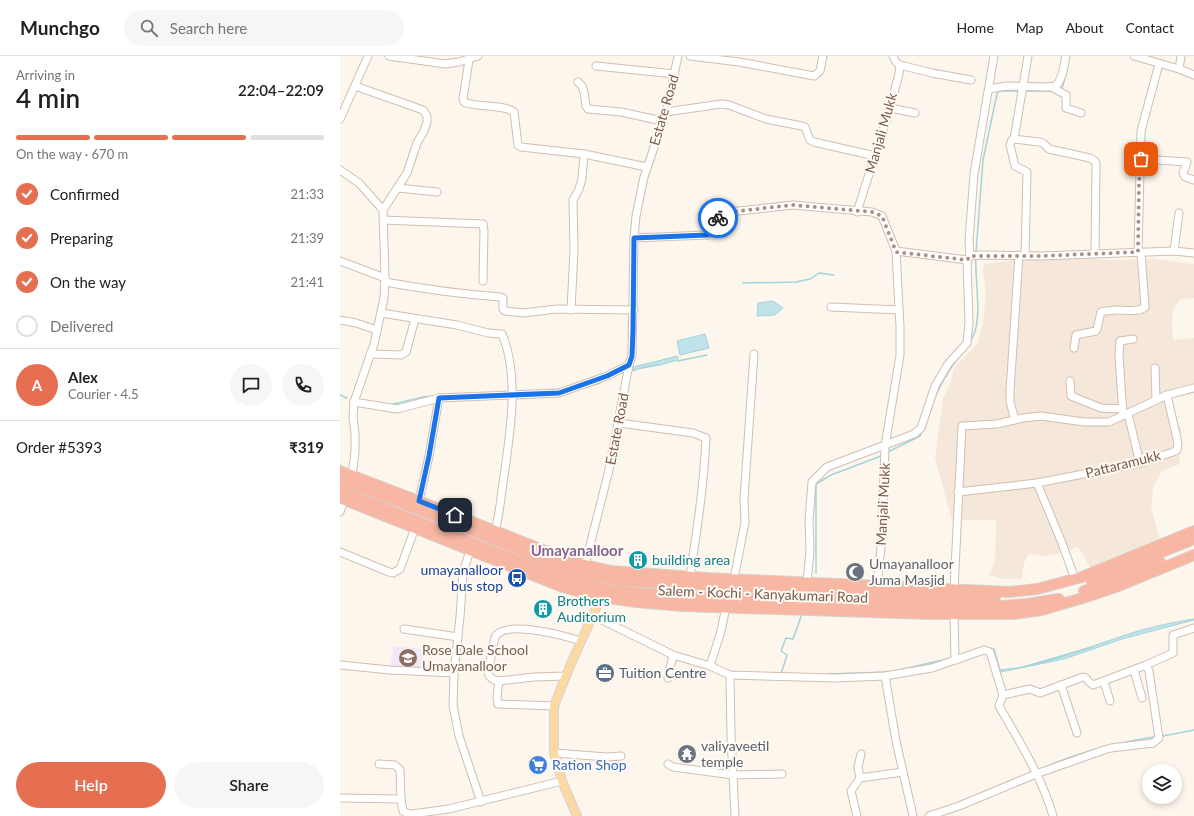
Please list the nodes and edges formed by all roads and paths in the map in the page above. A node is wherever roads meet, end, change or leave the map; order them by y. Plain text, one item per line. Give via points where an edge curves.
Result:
1 (368, 56) edge
2 (389, 56) edge
3 (478, 56) edge
4 (678, 56) edge
5 (690, 56) edge
6 (823, 56) edge
7 (893, 56) edge
8 (994, 56) edge
9 (1028, 56) edge
10 (1066, 56) edge
11 (1134, 56) edge
12 (1181, 56) edge
13 (468, 60) junction
14 (1159, 64) junction
15 (900, 65) junction
16 (596, 66) dead end
17 (1179, 69) junction
18 (675, 74) junction
19 (1194, 75) edge
20 (971, 80) dead end
21 (578, 82) dead end
22 (355, 86) junction
23 (1022, 86) junction
24 (1051, 87) junction
25 (989, 89) junction
26 (343, 104) edge
27 (890, 108) junction
28 (666, 112) junction
29 (915, 113) dead end
30 (1081, 113) dead end
31 (340, 119) edge
32 (662, 121) junction
33 (1014, 140) junction
34 (584, 154) junction
35 (875, 156) junction
36 (1141, 159) junction
37 (1190, 160) edge
38 (647, 167) junction
39 (340, 170) edge
40 (1194, 180) edge
41 (398, 188) junction
42 (437, 192) dead end
43 (383, 210) junction
44 (857, 212) junction
45 (1179, 213) dead end
46 (383, 220) junction
47 (634, 238) junction
48 (1174, 251) junction
49 (896, 252) junction
50 (1140, 252) junction
51 (1095, 253) junction
52 (1194, 253) edge
53 (1022, 256) junction
54 (972, 257) junction
55 (340, 261) edge
56 (385, 280) junction
57 (483, 281) dead end
58 (831, 307) dead end
59 (571, 310) junction
60 (634, 310) junction
61 (899, 310) junction
62 (381, 314) junction
63 (415, 319) junction
64 (340, 320) edge
65 (377, 330) junction
66 (1133, 339) dead end
67 (1074, 348) dead end
68 (370, 354) junction
69 (754, 354) dead end
70 (629, 365) junction
71 (1155, 368) dead end
72 (1070, 381) dead end
73 (1194, 388) edge
74 (512, 395) junction
75 (1167, 395) junction
76 (439, 398) junction
77 (1156, 400) junction
78 (354, 402) junction
79 (1124, 413) junction
80 (1015, 420) junction
81 (619, 423) junction
82 (885, 446) junction
83 (1140, 463) junction
84 (340, 471) edge
85 (352, 476) junction
86 (340, 480) edge
87 (1037, 483) junction
88 (958, 492) junction
89 (341, 497) edge
90 (419, 501) junction
91 (340, 512) edge
92 (415, 528) junction
93 (495, 531) junction
94 (1194, 531) edge
95 (1194, 539) edge
96 (1194, 548) edge
97 (470, 550) junction
98 (340, 552) edge
99 (1194, 555) edge
100 (584, 565) junction
101 (690, 576) junction
102 (734, 579) junction
103 (1075, 579) junction
104 (807, 582) junction
105 (877, 585) junction
106 (954, 590) junction
107 (601, 597) junction
108 (726, 607) junction
109 (954, 614) junction
110 (592, 615) junction
111 (1194, 628) edge
112 (404, 629) dead end
113 (458, 637) junction
114 (581, 641) junction
115 (674, 655) junction
116 (955, 660) junction
117 (340, 665) edge
118 (1146, 665) junction
119 (710, 666) junction
120 (1134, 670) junction
121 (454, 673) junction
122 (730, 674) junction
123 (566, 676) junction
124 (885, 676) junction
125 (668, 678) dead end
126 (499, 681) junction
127 (1104, 682) junction
128 (1061, 685) junction
129 (1003, 695) junction
130 (1142, 698) dead end
131 (1110, 701) dead end
132 (554, 706) junction
133 (1077, 733) dead end
134 (554, 753) junction
135 (861, 754) dead end
136 (621, 756) dead end
137 (379, 764) dead end
138 (668, 764) dead end
139 (903, 772) junction
140 (782, 774) dead end
141 (1036, 774) junction
142 (733, 775) junction
143 (860, 778) junction
144 (562, 781) junction
145 (340, 798) edge
146 (401, 800) junction
147 (481, 802) junction
148 (450, 812) edge
149 (430, 814) edge
150 (577, 816) edge
151 (735, 816) edge
152 (857, 816) edge
153 (913, 816) edge
154 (929, 816) edge
155 (1053, 816) edge

1 - 22 street
2 - 13 street via 445,64
3 - 13 street
4 - 18 street, Estate Road
5 - 6 street via 814,76 820,71
7 - 15 street
8 - 25 street
9 - 23 street
10 - 24 street via 1060,82
11 - 14 street
12 - 17 street
13 - 34 street via 464,102 514,112 518,145 521,147
14 - 17 street
14 - 36 street via 1141,131
15 - 20 street
15 - 27 street, Manjali Mukk
16 - 18 street
17 - 19 street
18 - 28 street, Estate Road
21 - 32 street via 582,86 588,109 621,112
22 - 26 street
22 - 41 street via 423,110 427,116 424,131
23 - 24 street
23 - 25 street
23 - 33 street
24 - 30 street via 1066,95 1066,108
25 - 54 street via 974,174 969,240
26 - 31 street
27 - 29 street
27 - 35 street, Manjali Mukk
28 - 32 street, Estate Road
28 - 35 street via 728,105 766,119 805,127 810,140 814,142
32 - 38 street, Estate Road
33 - 51 street via 1043,143 1049,149 1095,161
33 - 53 street via 1010,145 1015,166 1027,172
34 - 38 street
34 - 59 street via 582,179 573,200
35 - 44 street, Manjali Mukk
36 - 37 street
36 - 50 street
37 - 40 street via 1183,173 1185,177
38 - 47 street, Estate Road
39 - 43 street via 359,183
41 - 42 street
41 - 43 street
43 - 46 street
44 - 47 street via 793,205 720,213 718,226 707,235
44 - 49 street, Manjali Mukk via 872,212 882,216
45 - 48 street
46 - 56 street
46 - 57 street via 483,224
47 - 60 street, Estate Road
48 - 50 street
48 - 52 street
49 - 54 street
49 - 61 street, Manjali Mukk
50 - 51 street
50 - 67 street via 1146,308 1101,312 1097,329 1076,335
51 - 53 street
53 - 54 street
53 - 80 street via 1010,391
54 - 82 street via 967,343 948,364 935,386 921,428 914,434
55 - 56 street
56 - 59 street via 431,291 500,297 503,298 503,309 508,312
56 - 62 street
58 - 61 street
59 - 60 street
60 - 70 street, Estate Road via 632,356
61 - 82 street, Manjali Mukk via 900,355
62 - 63 street
62 - 65 street
63 - 68 street via 406,352 401,356
63 - 74 street via 502,334 510,363
64 - 65 street
65 - 68 street
66 - 79 street via 1120,341
68 - 78 street
69 - 102 street via 744,499 745,522
70 - 74 street via 607,376 559,393
70 - 81 street, Estate Road
71 - 77 street
72 - 79 street via 1071,396 1101,408
73 - 75 street
74 - 76 street
74 - 93 street via 509,441
75 - 77 street
75 - 83 street, Pattaramukk via 1177,450
76 - 78 street via 397,409
76 - 90 street
77 - 79 street
78 - 85 street via 356,452
79 - 80 street via 1109,422 1084,422 1041,416
79 - 83 street
80 - 88 street via 998,424 962,426
81 - 100 street, Estate Road
81 - 101 street via 693,433 706,438 705,466
82 - 104 street via 827,467 812,482
82 - 105 street, Manjali Mukk via 882,538
83 - 87 street, Pattaramukk
84 - 85 highway, Salem - Kochi - Kanyakumari Road
85 - 90 highway, Salem - Kochi - Kanyakumari Road
86 - 95 highway via 574,572 621,581 1002,598 1048,594 1112,573
87 - 88 street, Pattaramukk
87 - 103 street
88 - 106 street
89 - 91 street
89 - 92 highway, Salem - Kochi - Kanyakumari Road
89 - 96 highway via 572,582 615,591 699,597 1001,606 1053,601
90 - 93 highway, Salem - Kochi - Kanyakumari Road
92 - 97 highway, Salem - Kochi - Kanyakumari Road
92 - 98 street via 397,572 389,572
93 - 100 highway, Salem - Kochi - Kanyakumari Road
94 - 103 highway, Salem - Kochi - Kanyakumari Road
97 - 107 highway, Salem - Kochi - Kanyakumari Road via 560,586
97 - 113 street via 463,573
99 - 109 highway, Salem - Kochi - Kanyakumari Road via 1121,585 1042,610 1013,614
100 - 101 highway, Salem - Kochi - Kanyakumari Road via 611,571
101 - 102 highway, Salem - Kochi - Kanyakumari Road
102 - 104 highway, Salem - Kochi - Kanyakumari Road
103 - 106 highway, Salem - Kochi - Kanyakumari Road via 1037,589 1009,592
104 - 105 highway, Salem - Kochi - Kanyakumari Road
105 - 106 highway, Salem - Kochi - Kanyakumari Road
107 - 108 highway, Salem - Kochi - Kanyakumari Road via 636,602
107 - 110 main road
108 - 109 highway, Salem - Kochi - Kanyakumari Road
108 - 119 street
109 - 116 street
110 - 114 main road
110 - 115 street
111 - 118 street via 1173,635 1173,653
112 - 113 street
113 - 121 street
114 - 123 main road
114 - 126 street via 546,631 519,629 500,632 495,637 488,672 488,676
115 - 119 street
115 - 125 street
116 - 124 street via 932,668
116 - 129 street via 984,650 990,652
117 - 121 street
118 - 120 street
118 - 141 street via 1159,734 1156,741 1111,748
119 - 122 street
120 - 127 street
120 - 130 street
121 - 147 street via 453,705 459,736
122 - 124 street via 835,678
122 - 142 street
123 - 126 street
123 - 132 main road
124 - 139 street
126 - 132 street via 496,697 498,704
127 - 128 street via 1093,685 1083,677
127 - 131 street
128 - 129 street via 1040,693 1030,689
128 - 133 street
129 - 141 street via 999,706
132 - 134 main road
134 - 136 street
134 - 144 main road
135 - 143 street via 858,767
137 - 146 street via 395,765 400,770
138 - 142 street
139 - 143 street
139 - 153 street
140 - 142 street
141 - 154 street
141 - 155 street
142 - 151 street
143 - 152 street via 851,790
144 - 147 street
144 - 150 main road
145 - 146 street
146 - 149 street via 402,810 406,814
147 - 148 street
148 - 149 street

